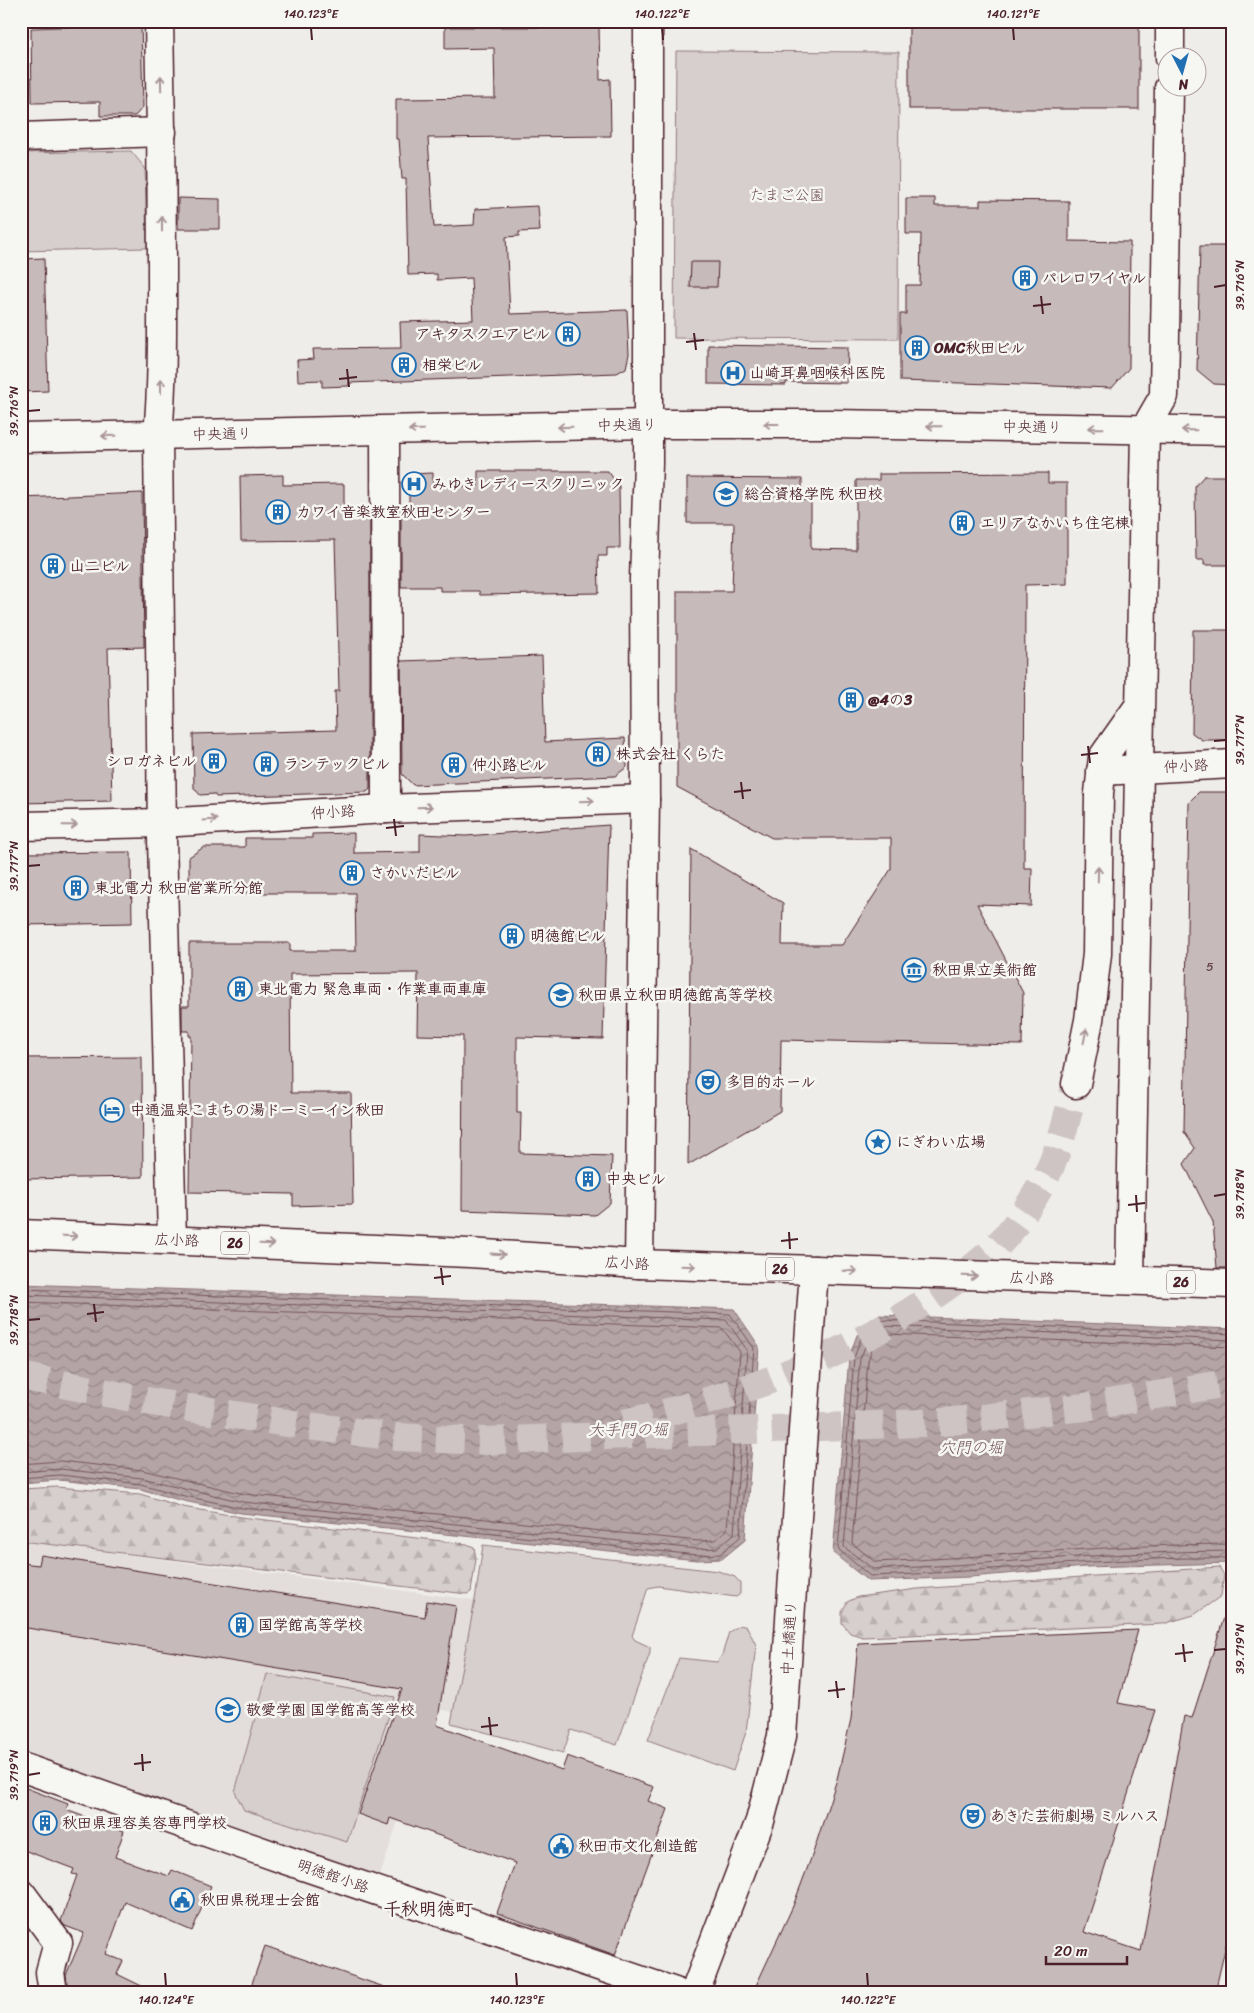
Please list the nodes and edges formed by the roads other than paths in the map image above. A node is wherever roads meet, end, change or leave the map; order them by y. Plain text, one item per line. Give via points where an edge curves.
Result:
1 (159, 21) edge
2 (648, 21) edge
3 (1170, 21) edge
4 (1170, 48) edge
5 (1169, 98) edge
6 (162, 132) junction
7 (21, 137) edge
8 (648, 424) junction
9 (1145, 429) junction
10 (385, 431) junction
11 (1233, 431) edge
12 (158, 435) junction
13 (21, 438) edge
14 (1139, 706) junction
15 (1233, 764) edge
16 (1139, 769) junction
17 (1101, 771) junction
18 (644, 799) junction
19 (386, 809) junction
20 (162, 823) junction
21 (21, 826) edge
22 (1076, 1084) tunnel mouth
23 (21, 1234) edge
24 (172, 1240) junction
25 (639, 1264) junction
26 (814, 1270) junction
27 (1130, 1280) junction
28 (1233, 1284) edge
29 (21, 1767) edge
30 (21, 1894) edge
31 (53, 1992) edge
32 (675, 1992) edge
33 (695, 1992) edge

6 -> 1 main road
2 - 8 main road
3 - 4 main road
5 - 9 main road via 1164,396
6 - 7 main road
12 -> 6 main road via 161,399
9 -> 8 main road, 中央通り
8 -> 10 main road, 中央通り
8 - 18 main road
11 -> 9 main road, 中央通り
9 - 14 main road
10 - 12 main road, 中央通り
10 - 19 main road
12 -> 13 main road, 中央通り
12 - 20 main road
14 - 16 main road
14 - 17 main road via 1103,757
15 - 16 main road, 仲小路
16 - 17 main road, 仲小路
16 - 27 main road
22 -> 17 main road via 1097,954
19 -> 18 main road, 仲小路
18 - 25 main road
20 -> 19 main road, 仲小路
21 -> 20 main road, 仲小路
20 - 24 main road
23 -> 24 main road, 広小路 / 26
24 -> 25 main road, 広小路 / 26 via 469,1252
25 -> 26 main road, 広小路 / 26
26 -> 27 main road, 広小路 / 26
26 - 33 main road, 中土橋通り via 782,1736 760,1821
27 - 28 main road, 広小路 / 26
29 - 32 main road, 明徳館小路
30 - 31 main road via 58,1943 50,1972

